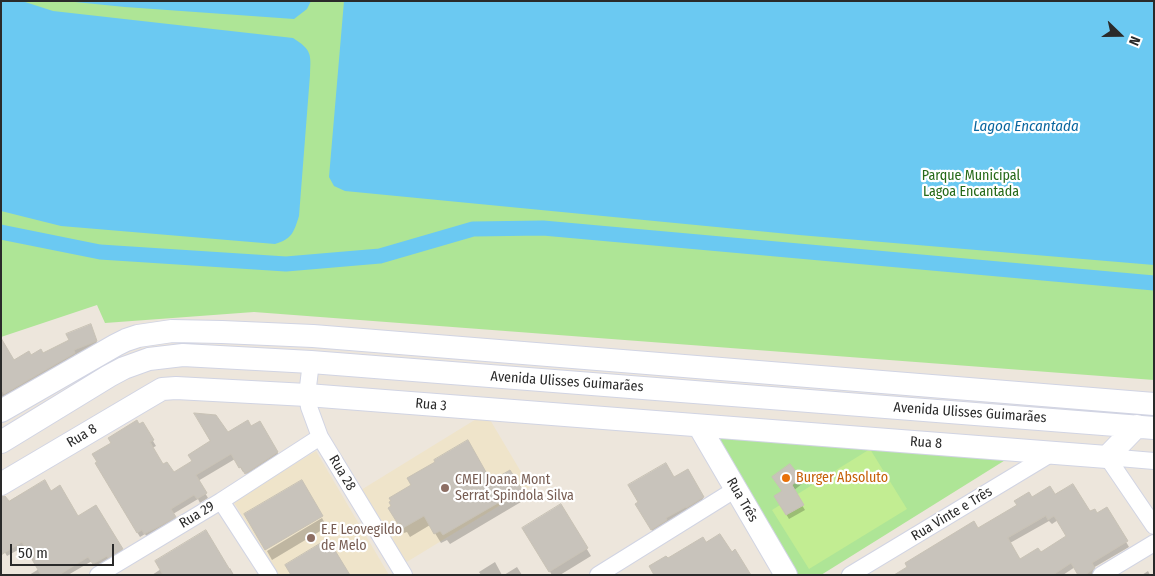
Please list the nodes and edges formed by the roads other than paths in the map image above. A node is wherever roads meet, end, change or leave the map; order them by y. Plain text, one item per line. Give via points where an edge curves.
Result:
1 (313, 336) junction
2 (311, 362) junction
3 (162, 389) joint
4 (308, 395) junction
5 (1154, 404) edge
6 (1, 411) edge
7 (699, 426) junction
8 (1145, 427) edge
9 (320, 437) junction
10 (1, 442) edge
11 (1054, 452) junction
12 (1108, 457) junction
13 (1154, 461) edge
14 (1, 484) edge
15 (736, 489) junction
16 (221, 501) junction
17 (1154, 526) edge
18 (1154, 542) edge
19 (98, 575) edge
20 (269, 575) edge
21 (404, 575) edge
22 (598, 575) edge
23 (786, 575) edge
24 (850, 575) edge
25 (1100, 575) edge

1 - 2 main road
1 - 5 main road, Avenida Ulisses Guimarães
1 - 6 main road, Avenida Ulisses Guimarães via 222,332 138,336 116,345
2 - 4 street, Rua 28
2 - 8 main road, Avenida Ulisses Guimarães
2 - 10 main road, Avenida Ulisses Guimarães via 183,355 149,359 109,376
3 - 4 main road, Rua 3
3 - 14 main road, Rua 8
4 - 7 main road, Rua 3
4 - 9 street, Rua 28
7 - 11 main road, Rua 8
7 - 15 main road, Rua Três
8 - 12 main road
9 - 16 street
9 - 21 street, Rua 28
11 - 12 main road, Rua 8
11 - 24 street, Rua Vinte e Três
12 - 13 street, Rua 8
12 - 17 street
15 - 22 street
15 - 23 main road, Rua Três
16 - 19 street, Rua 29
16 - 20 street, Rua 29
18 - 25 street

